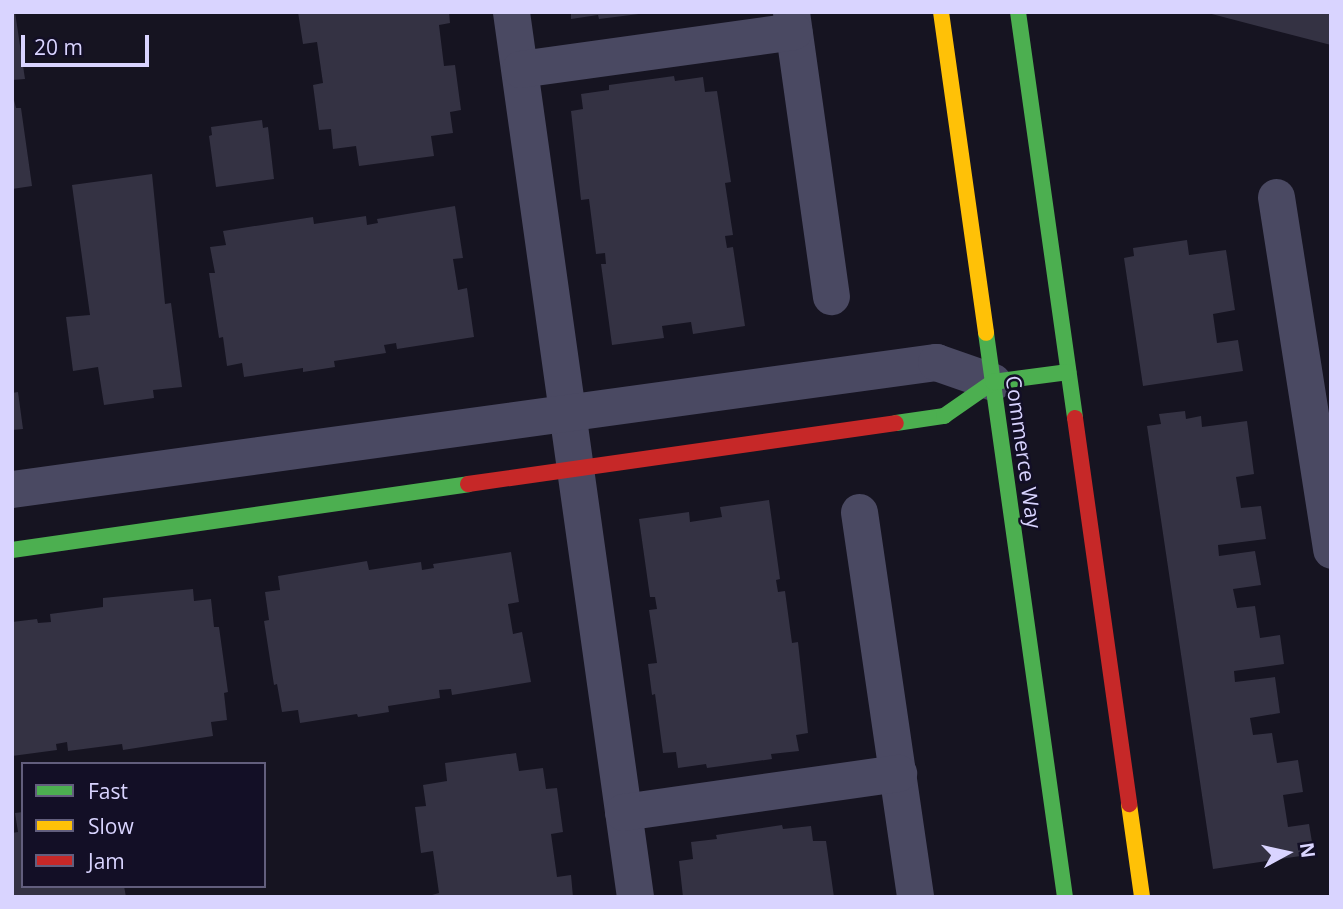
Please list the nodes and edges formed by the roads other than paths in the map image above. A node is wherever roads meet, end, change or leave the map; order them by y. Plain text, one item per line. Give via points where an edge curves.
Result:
1 (512, 12) edge
2 (941, 12) edge
3 (1018, 12) edge
4 (792, 21) edge
5 (520, 69) junction
6 (1276, 197) dead end
7 (831, 296) dead end
8 (1068, 372) junction
9 (993, 382) junction
10 (567, 410) junction
11 (575, 469) junction
12 (12, 489) edge
13 (859, 512) dead end
14 (12, 550) edge
15 (1331, 550) edge
16 (898, 773) junction
17 (623, 812) junction
18 (635, 897) edge
19 (915, 897) edge
20 (1065, 897) edge
21 (1142, 897) edge

1 - 5 street
2 - 9 street, Commerce Way
3 - 8 street
4 - 5 street
4 - 7 street
5 - 10 street
6 - 15 street
8 - 9 street
8 - 21 street
9 - 10 street via 936,362
9 - 11 street via 944,416
9 - 20 street, Commerce Way
10 - 11 street
10 - 12 street
11 - 14 street
11 - 17 street
13 - 16 street
16 - 17 street
16 - 19 street
17 - 18 street

